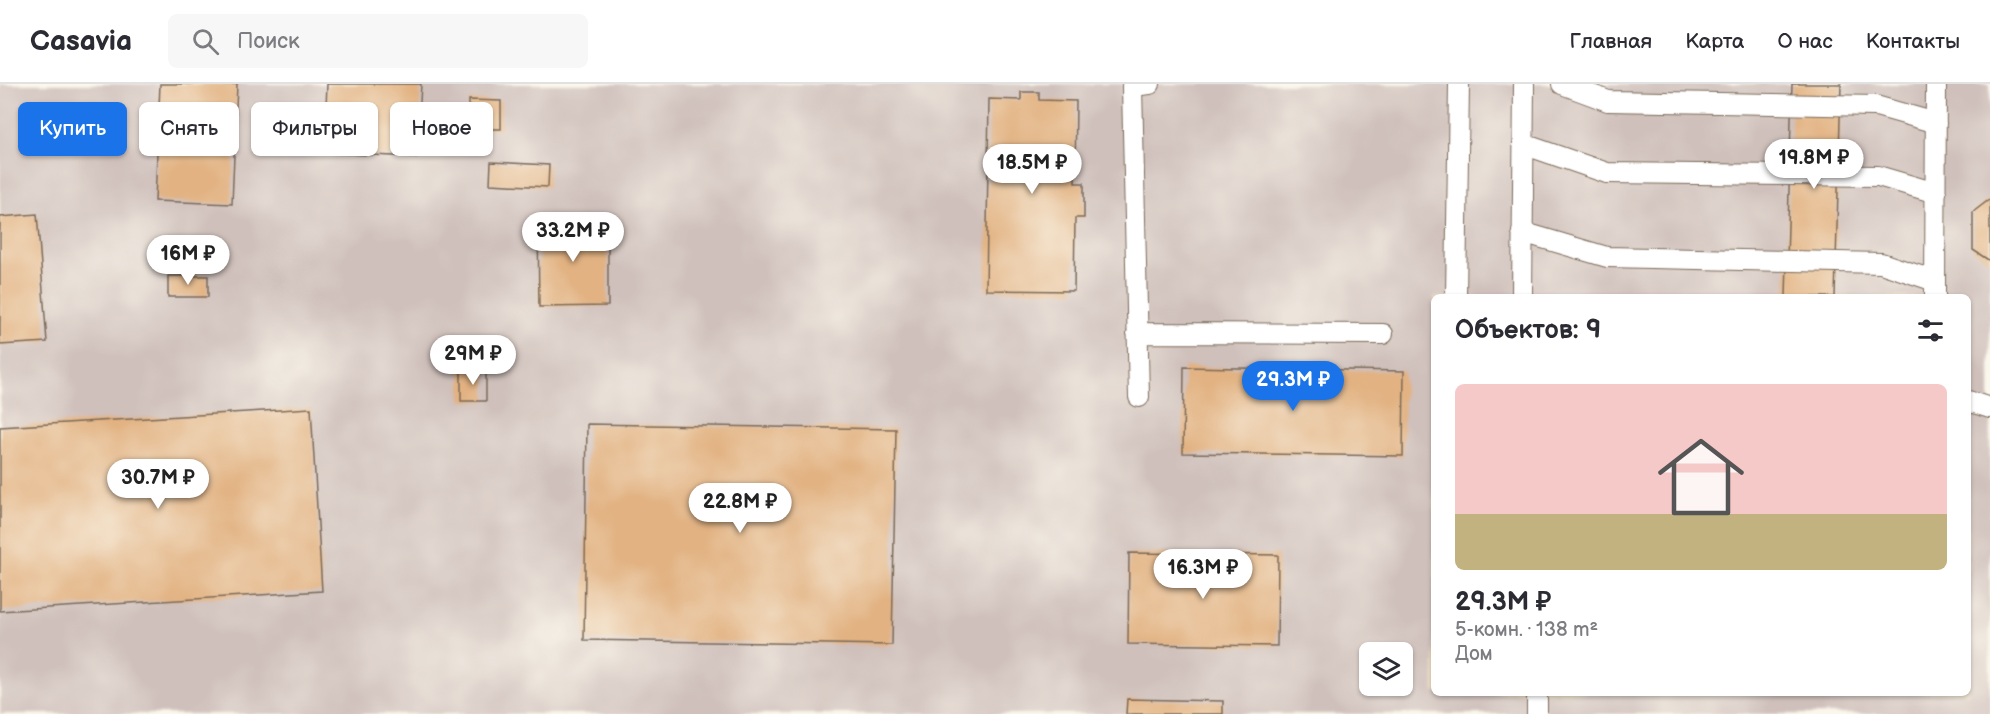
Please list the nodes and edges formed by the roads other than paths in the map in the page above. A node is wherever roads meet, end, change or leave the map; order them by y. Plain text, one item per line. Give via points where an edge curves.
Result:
1 (1150, 84) edge
2 (1459, 84) edge
3 (1524, 84) edge
4 (1562, 84) edge
5 (1936, 84) edge
6 (1936, 123) junction
7 (1523, 144) junction
8 (1936, 193) junction
9 (1522, 231) junction
10 (1935, 289) edge
11 (1456, 294) edge
12 (1522, 294) edge
13 (1137, 333) junction
14 (1383, 333) dead end
15 (1139, 397) dead end
16 (1971, 403) edge
17 (1990, 408) edge
18 (1537, 696) edge
19 (1536, 714) edge

1 - 13 lane via 1132,86
2 - 11 lane
3 - 7 lane
4 - 6 lane via 1608,101 1876,106
5 - 6 lane
6 - 8 lane
7 - 8 lane via 1607,173 1878,176
7 - 9 lane
8 - 10 lane
9 - 10 lane via 1607,257 1881,262
9 - 12 lane
13 - 14 lane
13 - 15 lane
16 - 17 lane
18 - 19 lane

